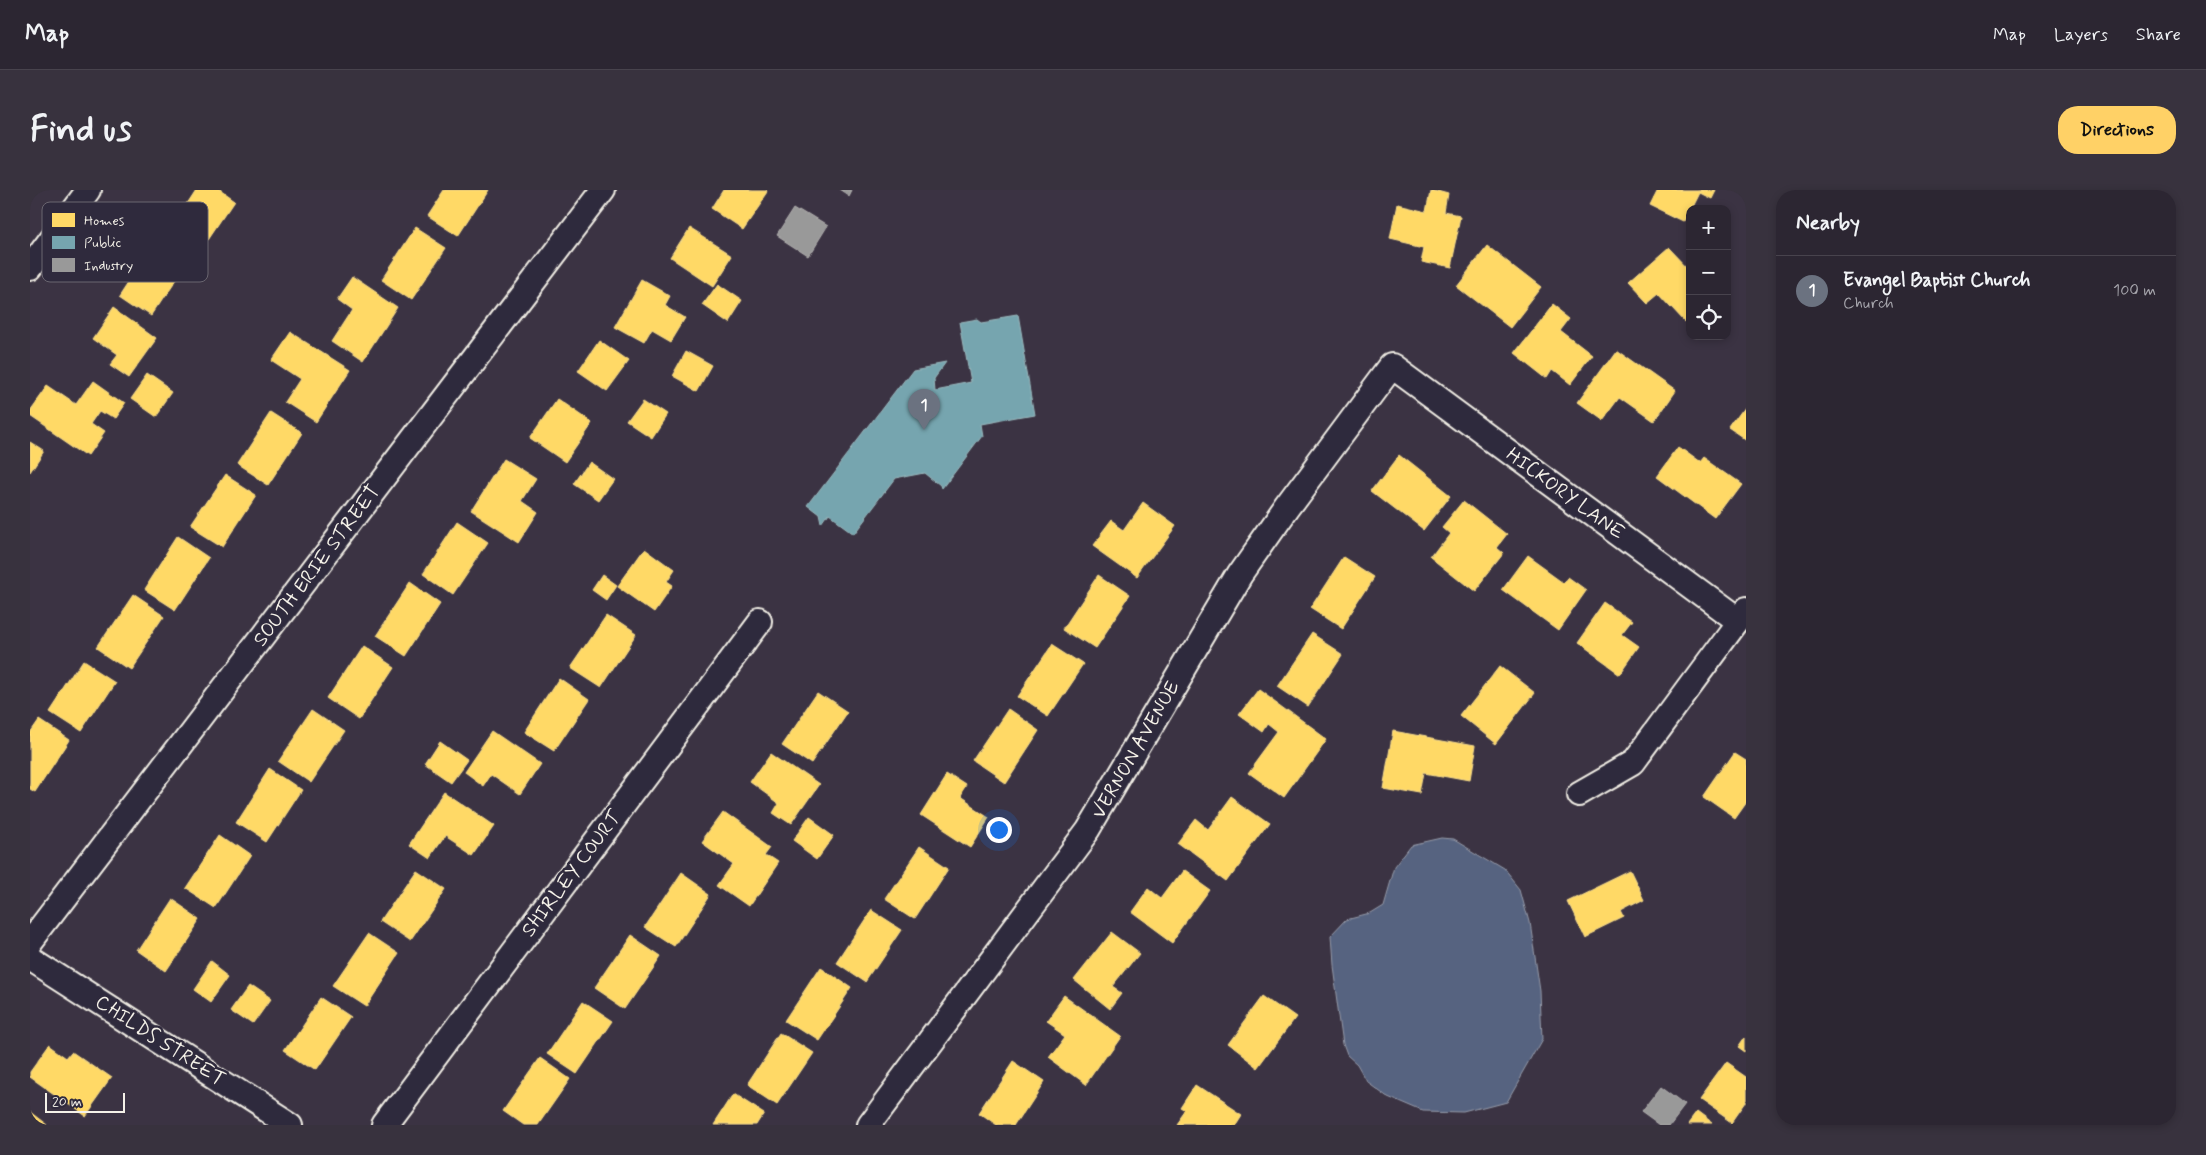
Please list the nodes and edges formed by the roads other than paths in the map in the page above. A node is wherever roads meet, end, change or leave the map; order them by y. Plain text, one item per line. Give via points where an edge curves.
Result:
1 (88, 190) edge
2 (603, 190) edge
3 (79, 202) edge
4 (42, 252) edge
5 (30, 268) edge
6 (1392, 366) joint
7 (1742, 616) edge
8 (760, 622) dead end
9 (1579, 794) dead end
10 (30, 942) edge
11 (30, 958) edge
12 (290, 1125) edge
13 (384, 1125) edge
14 (868, 1125) edge

1 - 3 street
2 - 10 street, SOUTH ERIE STREET
4 - 5 street
6 - 7 street, HICKORY LANE
6 - 14 street, VERNON AVENUE via 1240,574 1088,830
7 - 9 street via 1633,763
8 - 13 street, SHIRLEY COURT
11 - 12 street, CHILDS STREET

